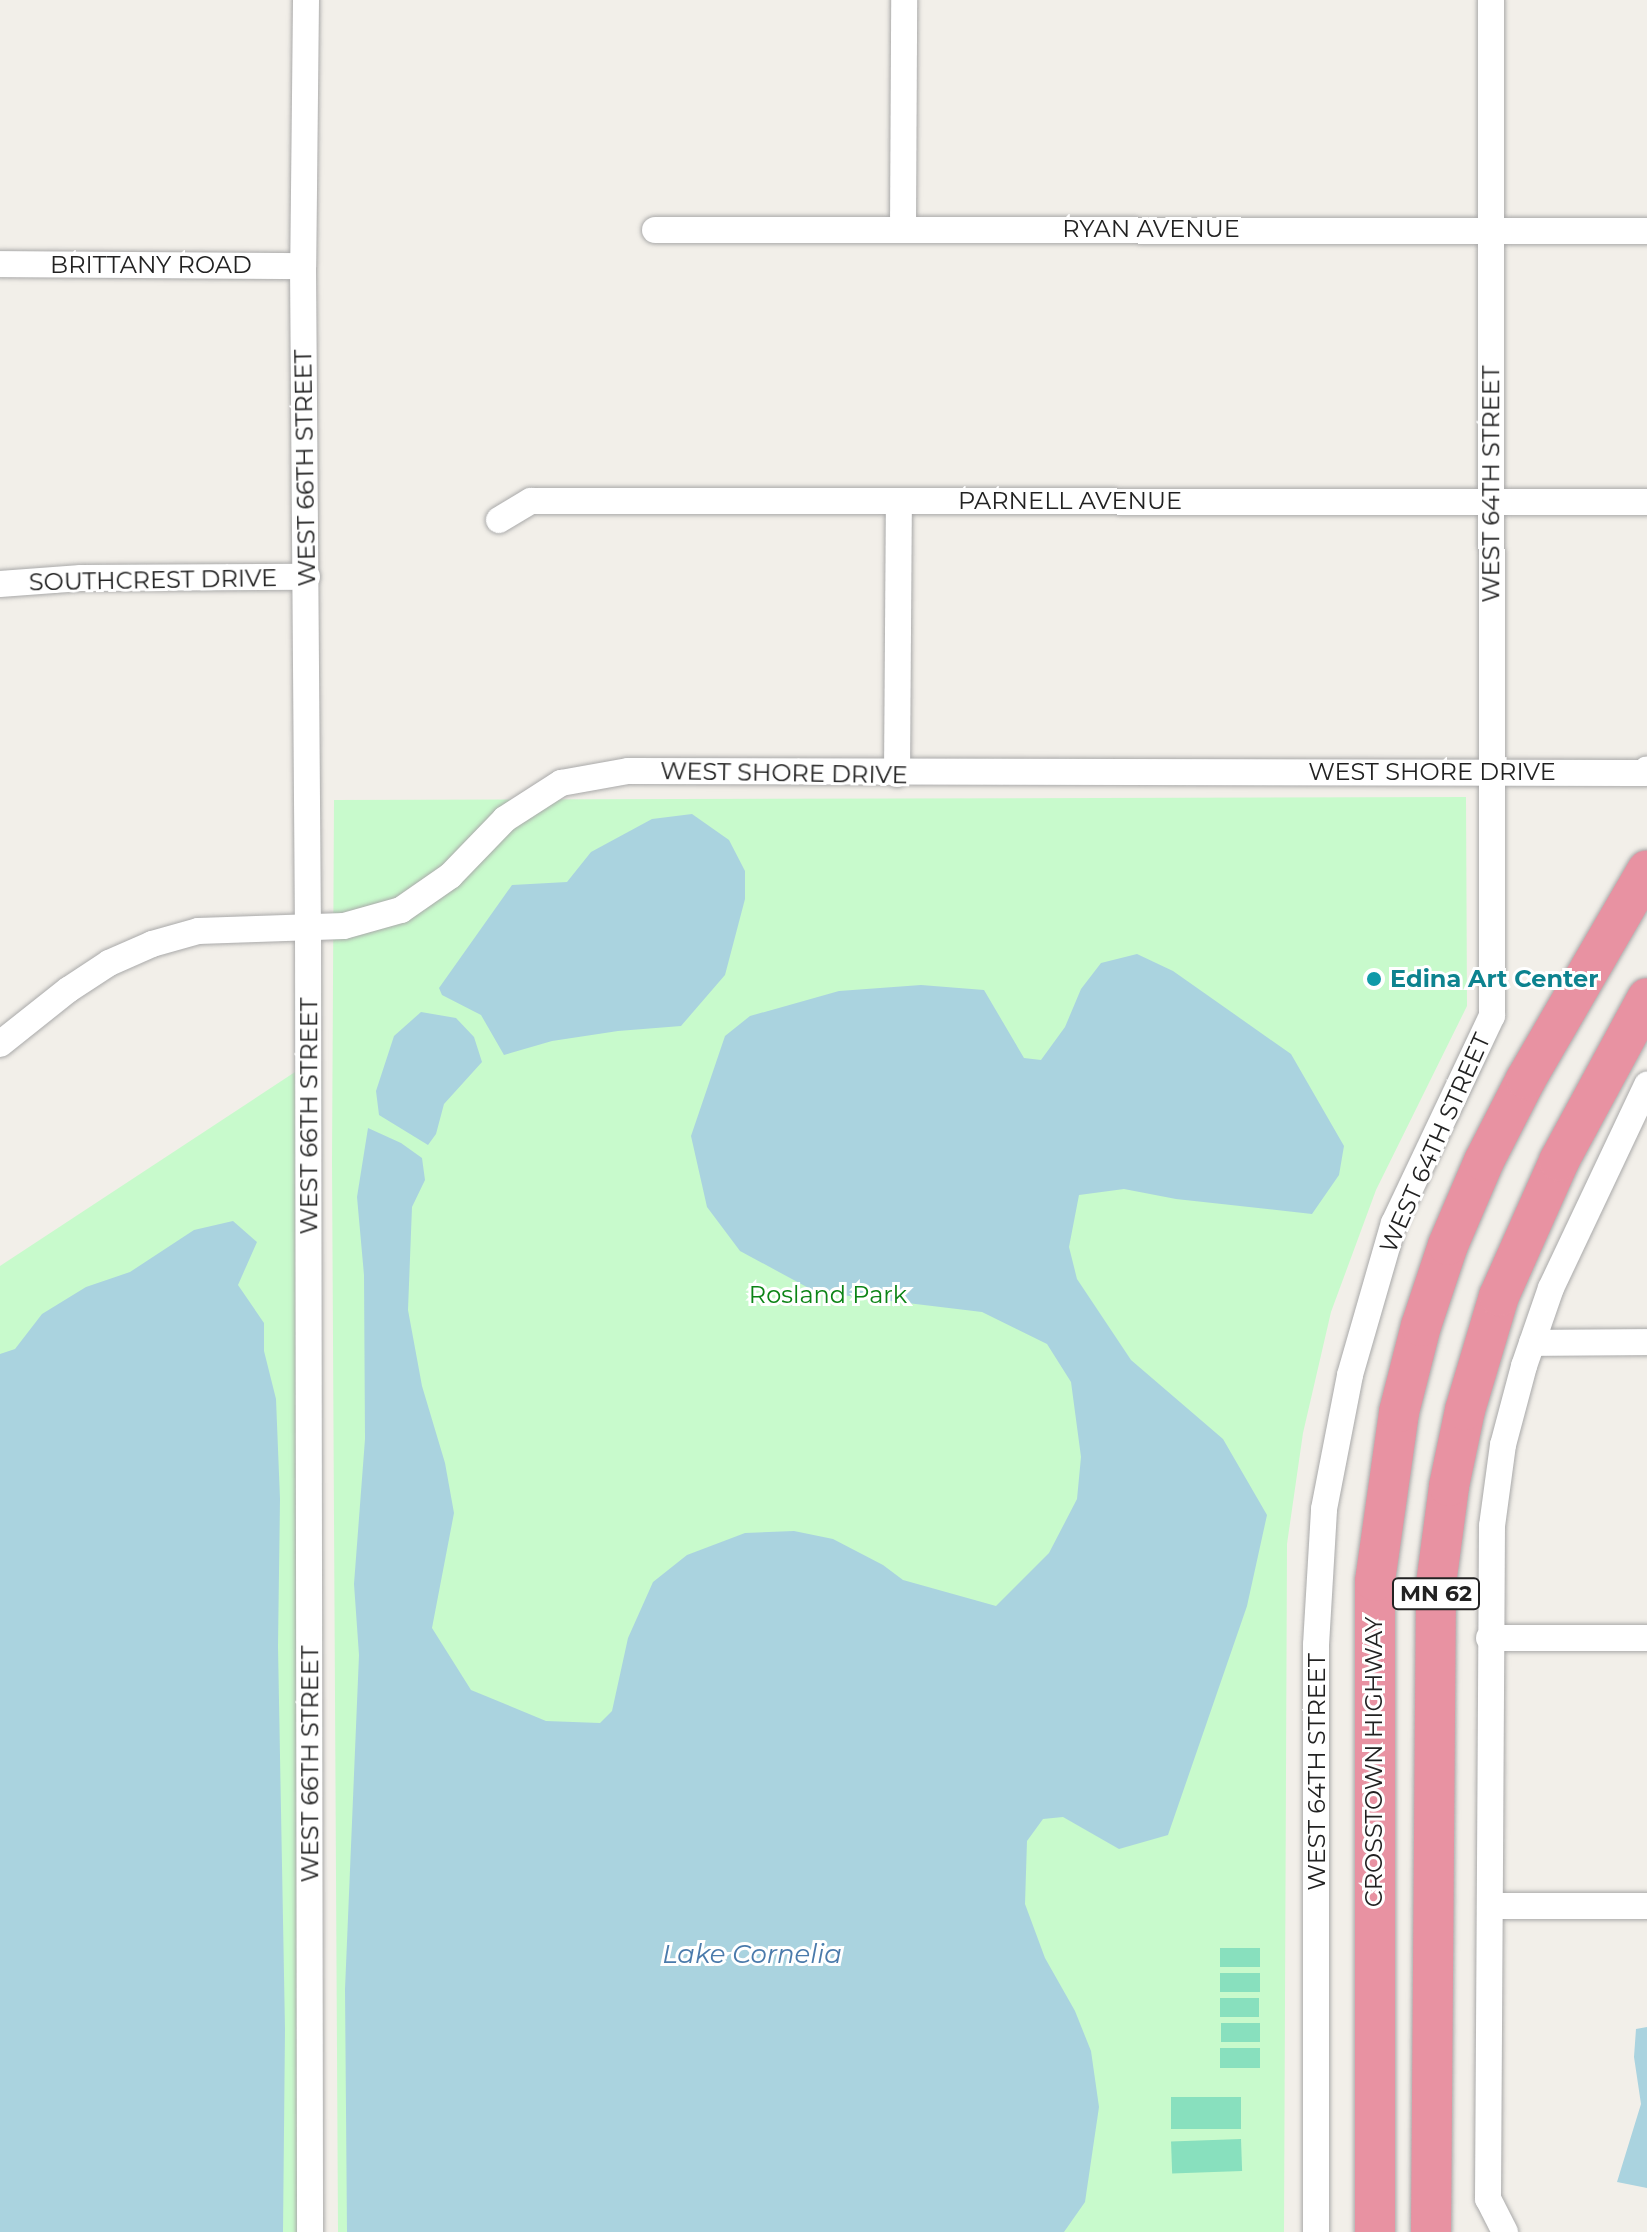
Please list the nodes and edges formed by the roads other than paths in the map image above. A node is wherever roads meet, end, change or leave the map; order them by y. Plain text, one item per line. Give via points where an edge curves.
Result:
1 (306, 0) edge
2 (904, 0) edge
3 (1491, 0) edge
4 (903, 229) junction
5 (655, 230) dead end
6 (1491, 230) junction
7 (1647, 231) edge
8 (0, 264) edge
9 (303, 266) junction
10 (899, 501) junction
11 (1490, 502) junction
12 (1647, 502) edge
13 (499, 520) dead end
14 (307, 577) junction
15 (0, 584) edge
16 (1647, 769) edge
17 (1493, 772) junction
18 (897, 774) junction
19 (1647, 840) edge
20 (1647, 870) edge
21 (308, 926) junction
22 (1574, 998) junction
23 (1647, 998) edge
24 (0, 1044) edge
25 (1647, 1085) edge
26 (1647, 1342) edge
27 (1532, 1343) junction
28 (1489, 1638) junction
29 (1647, 1638) edge
30 (1491, 1906) junction
31 (1647, 1906) edge
32 (1502, 2224) edge
33 (310, 2232) edge
34 (1316, 2232) edge
35 (1375, 2232) edge
36 (1431, 2232) edge

1 - 9 street, WEST 66TH STREET
2 - 4 street
3 - 6 street, WEST 64TH STREET
4 - 5 street, RYAN AVENUE
4 - 6 street, RYAN AVENUE
6 - 7 street, RYAN AVENUE
6 - 11 street, WEST 64TH STREET
8 - 9 street, BRITTANY ROAD
9 - 14 street, WEST 66TH STREET
10 - 11 street, PARNELL AVENUE
10 - 13 street, PARNELL AVENUE via 531,501
10 - 18 street
11 - 12 street, PARNELL AVENUE
11 - 17 street, WEST 64TH STREET
14 - 15 street, SOUTHCREST DRIVE via 81,578
14 - 21 street, WEST 66TH STREET
16 - 17 street, WEST SHORE DRIVE
17 - 18 street, WEST SHORE DRIVE
17 - 34 street, WEST 64TH STREET via 1492,1016 1394,1223 1350,1375 1324,1509 1316,1645
18 - 21 street, WEST SHORE DRIVE via 628,771 561,783 505,819 450,876 401,910 344,926
19 - 22 highway
20 - 22 highway, CROSSTOWN HIGHWAY / MN 62
21 - 24 street, WEST SHORE DRIVE via 198,931 152,944 109,963
21 - 33 street, WEST 66TH STREET
22 - 35 highway, CROSSTOWN HIGHWAY / MN 62 via 1484,1161 1448,1245 1399,1412 1384,1496 1373,1671
23 - 36 highway, MN 62 via 1559,1161 1499,1296 1449,1486 1436,1584
25 - 27 street via 1551,1288
26 - 27 street
27 - 28 street via 1501,1459 1492,1526
28 - 29 street
28 - 30 street
30 - 31 street
30 - 32 street via 1488,2199

